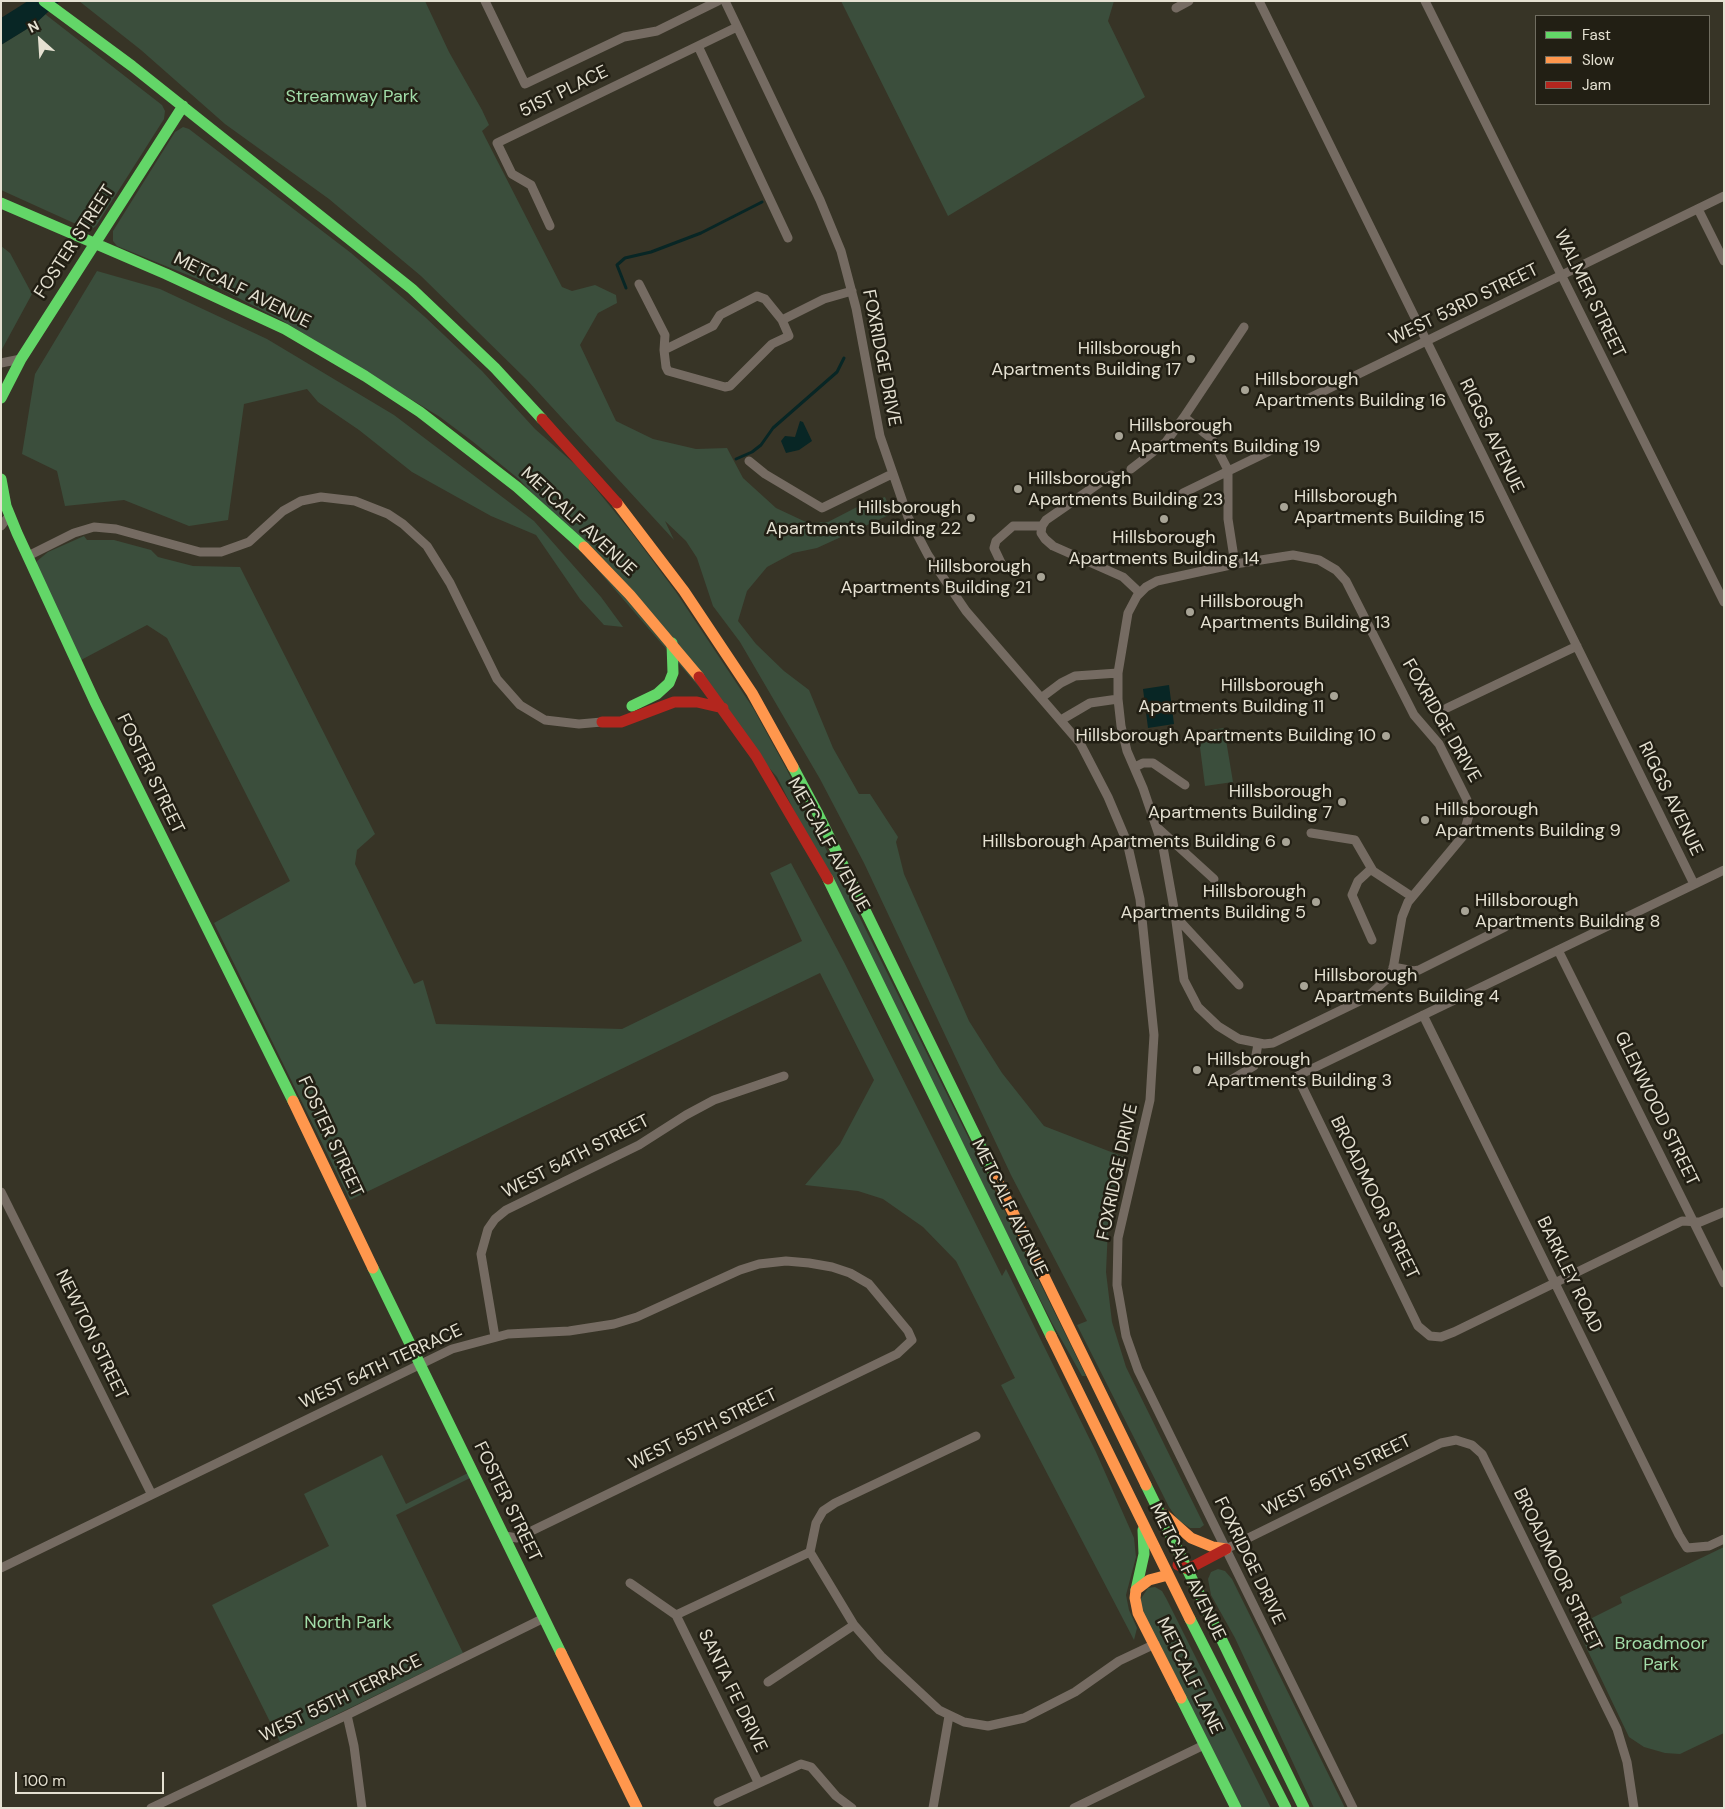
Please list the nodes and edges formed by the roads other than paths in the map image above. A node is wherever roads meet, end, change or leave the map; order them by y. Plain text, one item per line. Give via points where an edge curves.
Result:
1 (44, 1) edge
2 (485, 1) edge
3 (718, 1) edge
4 (725, 1) edge
5 (1189, 1) edge
6 (1259, 1) edge
7 (1425, 1) edge
8 (1176, 8) dead end
9 (737, 27) junction
10 (698, 46) junction
11 (183, 106) junction
12 (1724, 196) edge
13 (1, 203) edge
14 (1698, 209) junction
15 (550, 226) dead end
16 (788, 238) dead end
17 (95, 244) junction
18 (1724, 261) edge
19 (1561, 276) junction
20 (639, 284) dead end
21 (852, 291) junction
22 (782, 320) junction
23 (1244, 327) dead end
24 (1426, 340) junction
25 (664, 350) junction
26 (21, 359) junction
27 (1, 364) edge
28 (2, 396) edge
29 (1299, 403) dead end
30 (1184, 417) junction
31 (1282, 445) dead end
32 (749, 461) dead end
33 (1131, 469) dead end
34 (1228, 470) junction
35 (892, 474) junction
36 (1110, 475) dead end
37 (1, 479) edge
38 (1183, 492) dead end
39 (10, 515) junction
40 (1, 526) edge
41 (1042, 526) junction
42 (28, 556) junction
43 (1235, 564) junction
44 (1003, 567) dead end
45 (1140, 593) junction
46 (1724, 602) edge
47 (672, 643) junction
48 (1576, 646) junction
49 (1118, 673) junction
50 (1041, 698) junction
51 (1118, 699) junction
52 (723, 708) junction
53 (1447, 708) dead end
54 (1061, 720) junction
55 (602, 722) junction
56 (1135, 767) junction
57 (1186, 785) dead end
58 (1158, 827) junction
59 (1311, 833) dead end
60 (1371, 869) junction
61 (1724, 870) edge
62 (1214, 879) dead end
63 (1694, 884) junction
64 (1411, 896) junction
65 (1176, 917) junction
66 (1506, 927) dead end
67 (1372, 940) dead end
68 (1558, 950) junction
69 (1393, 967) junction
70 (1239, 985) dead end
71 (1424, 1014) junction
72 (1258, 1044) junction
73 (784, 1076) dead end
74 (1229, 1081) dead end
75 (1, 1192) edge
76 (1724, 1212) edge
77 (1694, 1222) junction
78 (1555, 1283) junction
79 (1724, 1283) edge
80 (495, 1337) junction
81 (912, 1340) joint
82 (419, 1364) junction
83 (1098, 1430) junction
84 (976, 1436) dead end
85 (1464, 1441) joint
86 (151, 1493) junction
87 (1158, 1508) junction
88 (1142, 1519) junction
89 (505, 1536) junction
90 (1724, 1539) edge
91 (1226, 1550) junction
92 (810, 1552) junction
93 (1, 1568) edge
94 (1188, 1569) junction
95 (1168, 1575) junction
96 (630, 1582) dead end
97 (1136, 1590) junction
98 (676, 1615) junction
99 (544, 1618) junction
100 (854, 1625) junction
101 (1155, 1644) junction
102 (768, 1682) dead end
103 (1253, 1706) junction
104 (347, 1715) junction
105 (949, 1716) junction
106 (1204, 1745) junction
107 (758, 1782) junction
108 (718, 1802) dead end
109 (151, 1808) edge
110 (362, 1808) edge
111 (637, 1808) edge
112 (852, 1808) edge
113 (933, 1808) edge
114 (1074, 1808) edge
115 (1236, 1808) edge
116 (1286, 1808) edge
117 (1304, 1808) edge
118 (1352, 1808) edge
119 (1634, 1808) edge

1 - 11 main road, METCALF AVENUE
2 - 3 street via 525,84 624,37 657,31
4 - 9 street, FOXRIDGE DRIVE
5 - 8 street
6 - 24 street, RIGGS AVENUE
7 - 19 street, WALMER STREET
9 - 10 street, 51ST PLACE
9 - 21 street, FOXRIDGE DRIVE via 820,200 841,251
10 - 15 street, 51ST PLACE via 497,143 512,174 531,185
10 - 16 street
11 - 17 main road, FOSTER STREET
11 - 87 main road, METCALF AVENUE via 362,247 412,289 495,368 623,510 695,606 752,693 817,812
12 - 14 street, WEST 53RD STREET
13 - 17 main road, METCALF AVENUE
14 - 18 street
14 - 19 street, WEST 53RD STREET
17 - 26 main road, FOSTER STREET
17 - 47 main road, METCALF AVENUE via 285,329 420,412 553,519 630,595
19 - 24 street, WEST 53RD STREET
19 - 46 street, WALMER STREET
20 - 25 street via 665,336
21 - 22 street via 824,299
21 - 35 street, FOXRIDGE DRIVE via 876,417
22 - 25 street via 765,299 757,296 720,315 709,328
22 - 25 street via 789,336 772,344 730,386 668,370
23 - 30 street
24 - 29 street, WEST 53RD STREET
24 - 48 street, RIGGS AVENUE
26 - 27 street
26 - 28 main road, FOSTER STREET
30 - 33 street via 1166,442
30 - 34 street via 1212,439
31 - 34 street
32 - 35 street via 822,508
34 - 38 street
34 - 43 street via 1228,518
35 - 50 street, FOXRIDGE DRIVE via 908,517 945,582
36 - 41 street
37 - 39 main road, FOSTER STREET
39 - 40 street
39 - 42 main road, FOSTER STREET
41 - 44 street via 1013,526 996,541 994,548
41 - 45 street via 1042,536 1048,543 1123,577
42 - 55 street via 74,533 94,527 116,529 200,552 221,552 249,542 283,511 302,501 321,497 355,501 388,514 427,546 450,583 489,666 508,695 544,720 579,724
42 - 82 main road, FOSTER STREET via 95,702 263,1037
43 - 45 street, FOXRIDGE DRIVE via 1157,581
43 - 64 street, FOXRIDGE DRIVE via 1302,555 1336,570 1356,597 1416,719 1439,744 1467,800 1468,820 1460,841
45 - 49 street, FOXRIDGE DRIVE via 1128,614
47 - 52 main road, METCALF AVENUE
47 - 55 main road via 673,673 663,689
48 - 53 street
48 - 63 street, RIGGS AVENUE
49 - 50 street via 1075,676
49 - 51 street, FOXRIDGE DRIVE
50 - 54 street, FOXRIDGE DRIVE
51 - 54 street via 1090,703
51 - 56 street, FOXRIDGE DRIVE via 1127,751
52 - 55 main road via 697,702 674,702 621,722
52 - 83 main road, METCALF AVENUE via 783,798 834,889
54 - 91 street, FOXRIDGE DRIVE via 1089,758 1127,842 1140,899 1149,976 1154,1035 1153,1076 1146,1122 1118,1238 1116,1271 1122,1316 1134,1362
56 - 57 street via 1153,763
56 - 58 street, FOXRIDGE DRIVE
58 - 62 street
58 - 65 street, FOXRIDGE DRIVE
59 - 60 street via 1355,840
60 - 64 street
60 - 67 street via 1358,881 1352,895
61 - 63 street
63 - 68 street
64 - 69 street, FOXRIDGE DRIVE via 1402,917
65 - 70 street
65 - 72 street, FOXRIDGE DRIVE via 1181,970 1192,998 1207,1017 1227,1032
66 - 69 street via 1416,971
68 - 71 street
68 - 77 street, GLENWOOD STREET
69 - 72 street, FOXRIDGE DRIVE via 1387,979 1366,998 1273,1043
71 - 78 street, BARKLEY ROAD
71 - 78 street, BROADMOOR STREET via 1297,1076 1407,1304 1425,1333 1446,1336
72 - 74 street via 1254,1066
73 - 80 street, WEST 54TH STREET via 714,1100 639,1145 506,1210 495,1219 488,1229 481,1254
75 - 86 street, NEWTON STREET
76 - 77 street
77 - 78 street via 1682,1222
77 - 79 street, GLENWOOD STREET
78 - 90 street, BARKLEY ROAD via 1687,1548 1709,1546
80 - 81 street, WEST 54TH TERRACE via 526,1332 588,1330 614,1324 650,1312 740,1270 786,1261 832,1267 862,1278 908,1331
80 - 82 street, WEST 54TH TERRACE via 452,1348
81 - 89 street, WEST 55TH STREET via 898,1354 526,1534 517,1538
82 - 86 street, WEST 54TH TERRACE
82 - 89 main road, FOSTER STREET
83 - 88 main road, METCALF AVENUE
83 - 94 main road via 1138,1490 1172,1557 1179,1566
84 - 92 street via 823,1511 816,1523
85 - 91 street, WEST 56TH STREET via 1441,1443
85 - 119 street, BROADMOOR STREET via 1482,1454 1612,1718 1626,1755
86 - 93 street, WEST 54TH TERRACE
87 - 91 main road via 1192,1538
87 - 94 main road, METCALF AVENUE
88 - 95 main road, METCALF AVENUE
88 - 97 main road, METCALF LANE via 1144,1554
89 - 99 main road, FOSTER STREET
91 - 94 main road
91 - 118 street, FOXRIDGE DRIVE
92 - 98 street
92 - 100 street
94 - 103 main road, METCALF AVENUE
95 - 97 main road via 1149,1580
95 - 103 main road via 1188,1593 1217,1652
95 - 116 main road, METCALF AVENUE
96 - 98 street
97 - 101 main road, METCALF LANE via 1134,1598 1138,1613
98 - 107 street, SANTA FE DRIVE
99 - 104 street, WEST 55TH TERRACE
99 - 111 main road, FOSTER STREET
100 - 102 street
100 - 105 street via 890,1665
101 - 105 street via 1109,1667 1075,1692 1012,1722 988,1726
101 - 106 main road, METCALF LANE
103 - 117 main road, METCALF AVENUE
104 - 109 street, WEST 55TH TERRACE
104 - 110 street
105 - 113 street
106 - 114 street
106 - 115 main road, METCALF LANE
107 - 108 street
107 - 112 street via 801,1764 811,1767 836,1796

